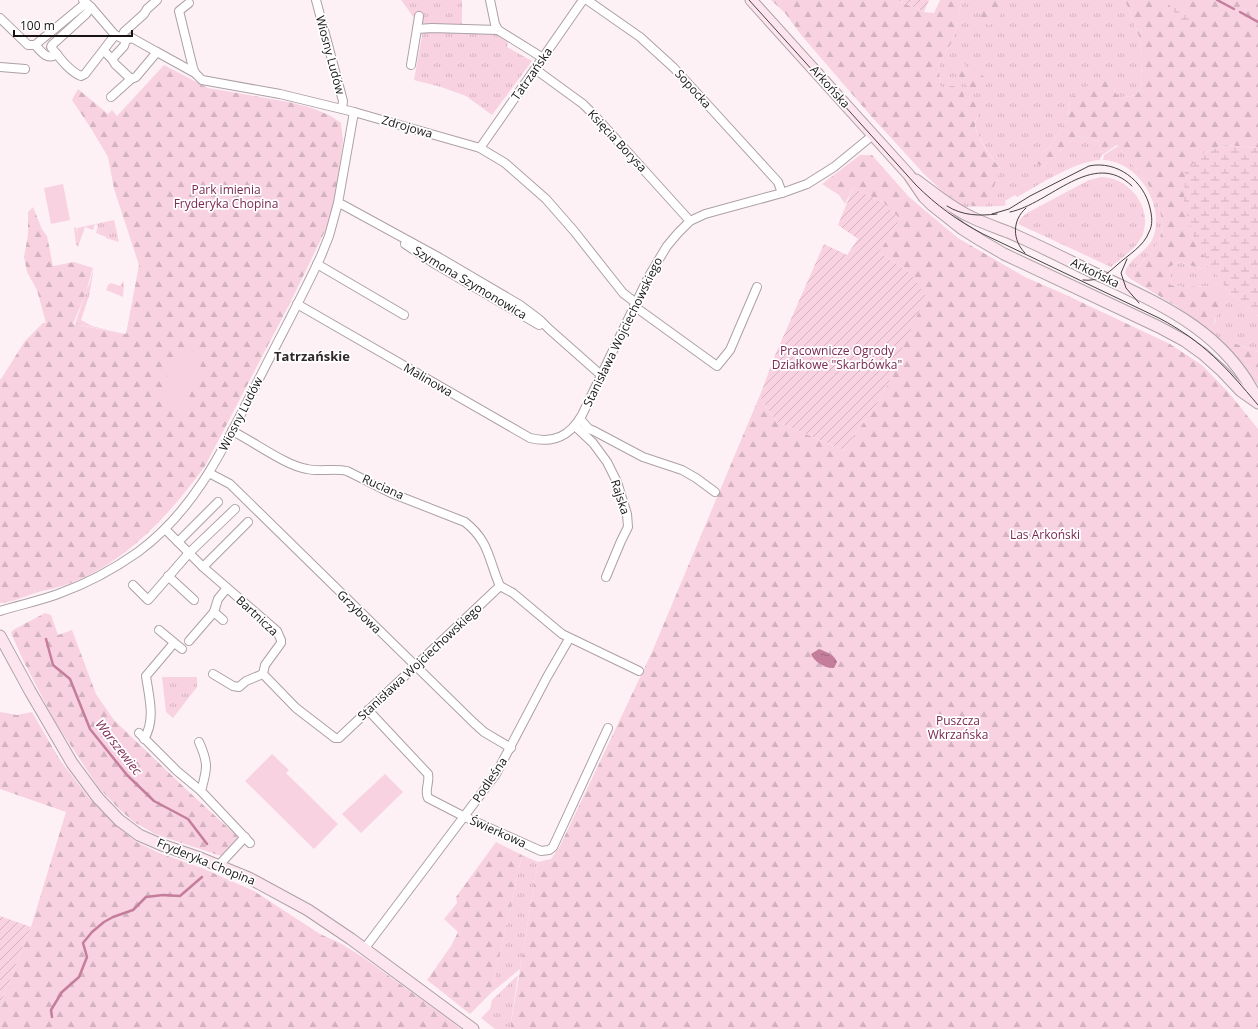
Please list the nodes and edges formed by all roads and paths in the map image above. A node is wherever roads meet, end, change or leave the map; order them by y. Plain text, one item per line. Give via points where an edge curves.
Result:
1 (156, 0) edge
2 (316, 0) edge
3 (490, 0) edge
4 (584, 0) edge
5 (588, 0) edge
6 (751, 0) edge
7 (86, 3) edge
8 (189, 3) dead end
9 (419, 16) dead end
10 (0, 18) edge
11 (417, 29) junction
12 (498, 30) junction
13 (121, 38) junction
14 (35, 44) junction
15 (104, 51) junction
16 (158, 52) junction
17 (57, 54) junction
18 (543, 58) junction
19 (112, 59) junction
20 (411, 66) dead end
21 (0, 67) edge
22 (25, 69) dead end
23 (535, 70) junction
24 (195, 73) junction
25 (131, 79) junction
26 (111, 97) dead end
27 (342, 109) junction
28 (354, 112) junction
29 (873, 135) junction
30 (480, 148) junction
31 (909, 175) junction
32 (782, 194) junction
33 (338, 203) junction
34 (690, 222) junction
35 (317, 264) junction
36 (757, 287) dead end
37 (297, 304) junction
38 (635, 304) junction
39 (404, 315) dead end
40 (601, 375) junction
41 (1258, 402) edge
42 (578, 422) junction
43 (232, 431) junction
44 (564, 435) joint
45 (210, 473) junction
46 (715, 492) dead end
47 (218, 502) dead end
48 (235, 509) dead end
49 (248, 522) dead end
50 (165, 529) junction
51 (178, 542) junction
52 (189, 553) junction
53 (203, 567) junction
54 (168, 576) junction
55 (606, 578) dead end
56 (133, 585) dead end
57 (500, 586) junction
58 (227, 588) junction
59 (194, 600) dead end
60 (0, 611) edge
61 (214, 612) junction
62 (223, 620) dead end
63 (159, 630) dead end
64 (569, 639) junction
65 (189, 641) dead end
66 (2, 643) edge
67 (174, 643) junction
68 (182, 649) dead end
69 (415, 666) junction
70 (639, 671) dead end
71 (213, 674) dead end
72 (263, 674) junction
73 (368, 710) junction
74 (608, 728) dead end
75 (200, 742) dead end
76 (511, 748) junction
77 (201, 791) junction
78 (465, 817) junction
79 (219, 865) junction
80 (365, 948) junction
81 (473, 1029) edge

1 - 13 street
2 - 27 street, Wiosny Ludów via 343,101
3 - 12 street
4 - 18 street, Tatrzańska
5 - 32 street, Sopocka via 640,37 674,68 778,182
6 - 29 street, Arkońska
7 - 13 street
7 - 14 street
7 - 17 street via 86,14 52,45
8 - 24 street via 179,11
9 - 11 street
10 - 14 street via 28,45
11 - 12 street
11 - 20 street
12 - 18 street
13 - 15 street
13 - 16 street, Zdrojowa via 132,38
13 - 19 street via 124,46
14 - 17 street via 45,55 53,57
15 - 17 street via 81,76 72,71
15 - 19 street
16 - 24 street, Zdrojowa
16 - 25 street via 136,77
18 - 23 street, Tatrzańska
19 - 25 street
21 - 22 street
23 - 30 street, Tatrzańska
23 - 34 street, Księcia Borysa via 583,104
24 - 27 street, Zdrojowa via 206,82 250,88
25 - 26 street
27 - 28 street, Zdrojowa
28 - 30 street, Zdrojowa
28 - 33 street, Wiosny Ludów
29 - 31 street, Arkońska
29 - 32 street, Stanisława Wojciechowskiego via 834,167 807,184
30 - 38 street, Zdrojowa via 505,163 546,199 623,293
31 - 41 street, Arkońska via 932,205 967,232 1000,251 1181,339 1211,360 1241,391
31 - 41 street, Arkońska via 950,206 965,214 1034,244 1184,318 1228,357 1250,384
32 - 34 street, Stanisława Wojciechowskiego via 709,212
33 - 35 street, Wiosny Ludów via 329,236
33 - 40 street, Szymona Szymonowica via 393,232 404,243 435,264 549,329
34 - 38 street, Stanisława Wojciechowskiego via 663,252
35 - 37 street, Wiosny Ludów
35 - 39 street
36 - 38 street, Zdrojowa via 730,350 717,366
37 - 43 street, Wiosny Ludów
37 - 44 street, Malinowa via 530,438 548,440
38 - 40 street, Stanisława Wojciechowskiego
40 - 42 street, Stanisława Wojciechowskiego
42 - 44 street, Stanisława Wojciechowskiego
42 - 46 street via 643,457 682,470
42 - 55 street, Rajska via 607,462 617,482 627,514 628,527
43 - 45 street, Wiosny Ludów
43 - 57 street, Ruciana via 307,470 340,469 391,493 464,522 487,547
45 - 50 street, Wiosny Ludów
45 - 69 street, Grzybowa via 230,484
47 - 51 street
48 - 52 street
49 - 53 street
50 - 51 street, Bartnicza
50 - 60 street, Wiosny Ludów via 138,552 99,576 60,594
51 - 52 street, Bartnicza
52 - 53 street, Bartnicza
52 - 54 street
53 - 58 street, Bartnicza
54 - 56 street via 148,600
54 - 59 street
57 - 64 street via 513,593 556,631
57 - 69 street, Stanisława Wojciechowskiego
58 - 61 street via 218,600
58 - 72 street, Bartnicza via 279,635 279,647 265,665
61 - 62 street
61 - 65 street
63 - 67 street
64 - 70 street
64 - 76 street, Podleśna
66 - 79 street, Fryderyka Chopina via 72,763 109,811 139,835
67 - 68 street
67 - 77 street via 146,676 151,716 149,730 141,736
69 - 73 street, Stanisława Wojciechowskiego
69 - 76 street, Grzybowa via 484,732
71 - 72 street via 239,687
72 - 73 street, Stanisława Wojciechowskiego via 300,712 332,736 339,738
73 - 78 street, Świerkowa via 428,774 428,798
74 - 78 street, Świerkowa via 553,848 541,851
75 - 77 street via 207,764
76 - 78 street, Podleśna
77 - 79 street via 248,840
78 - 80 street, Podleśna
79 - 80 street, Fryderyka Chopina via 308,910
80 - 81 street, Fryderyka Chopina

